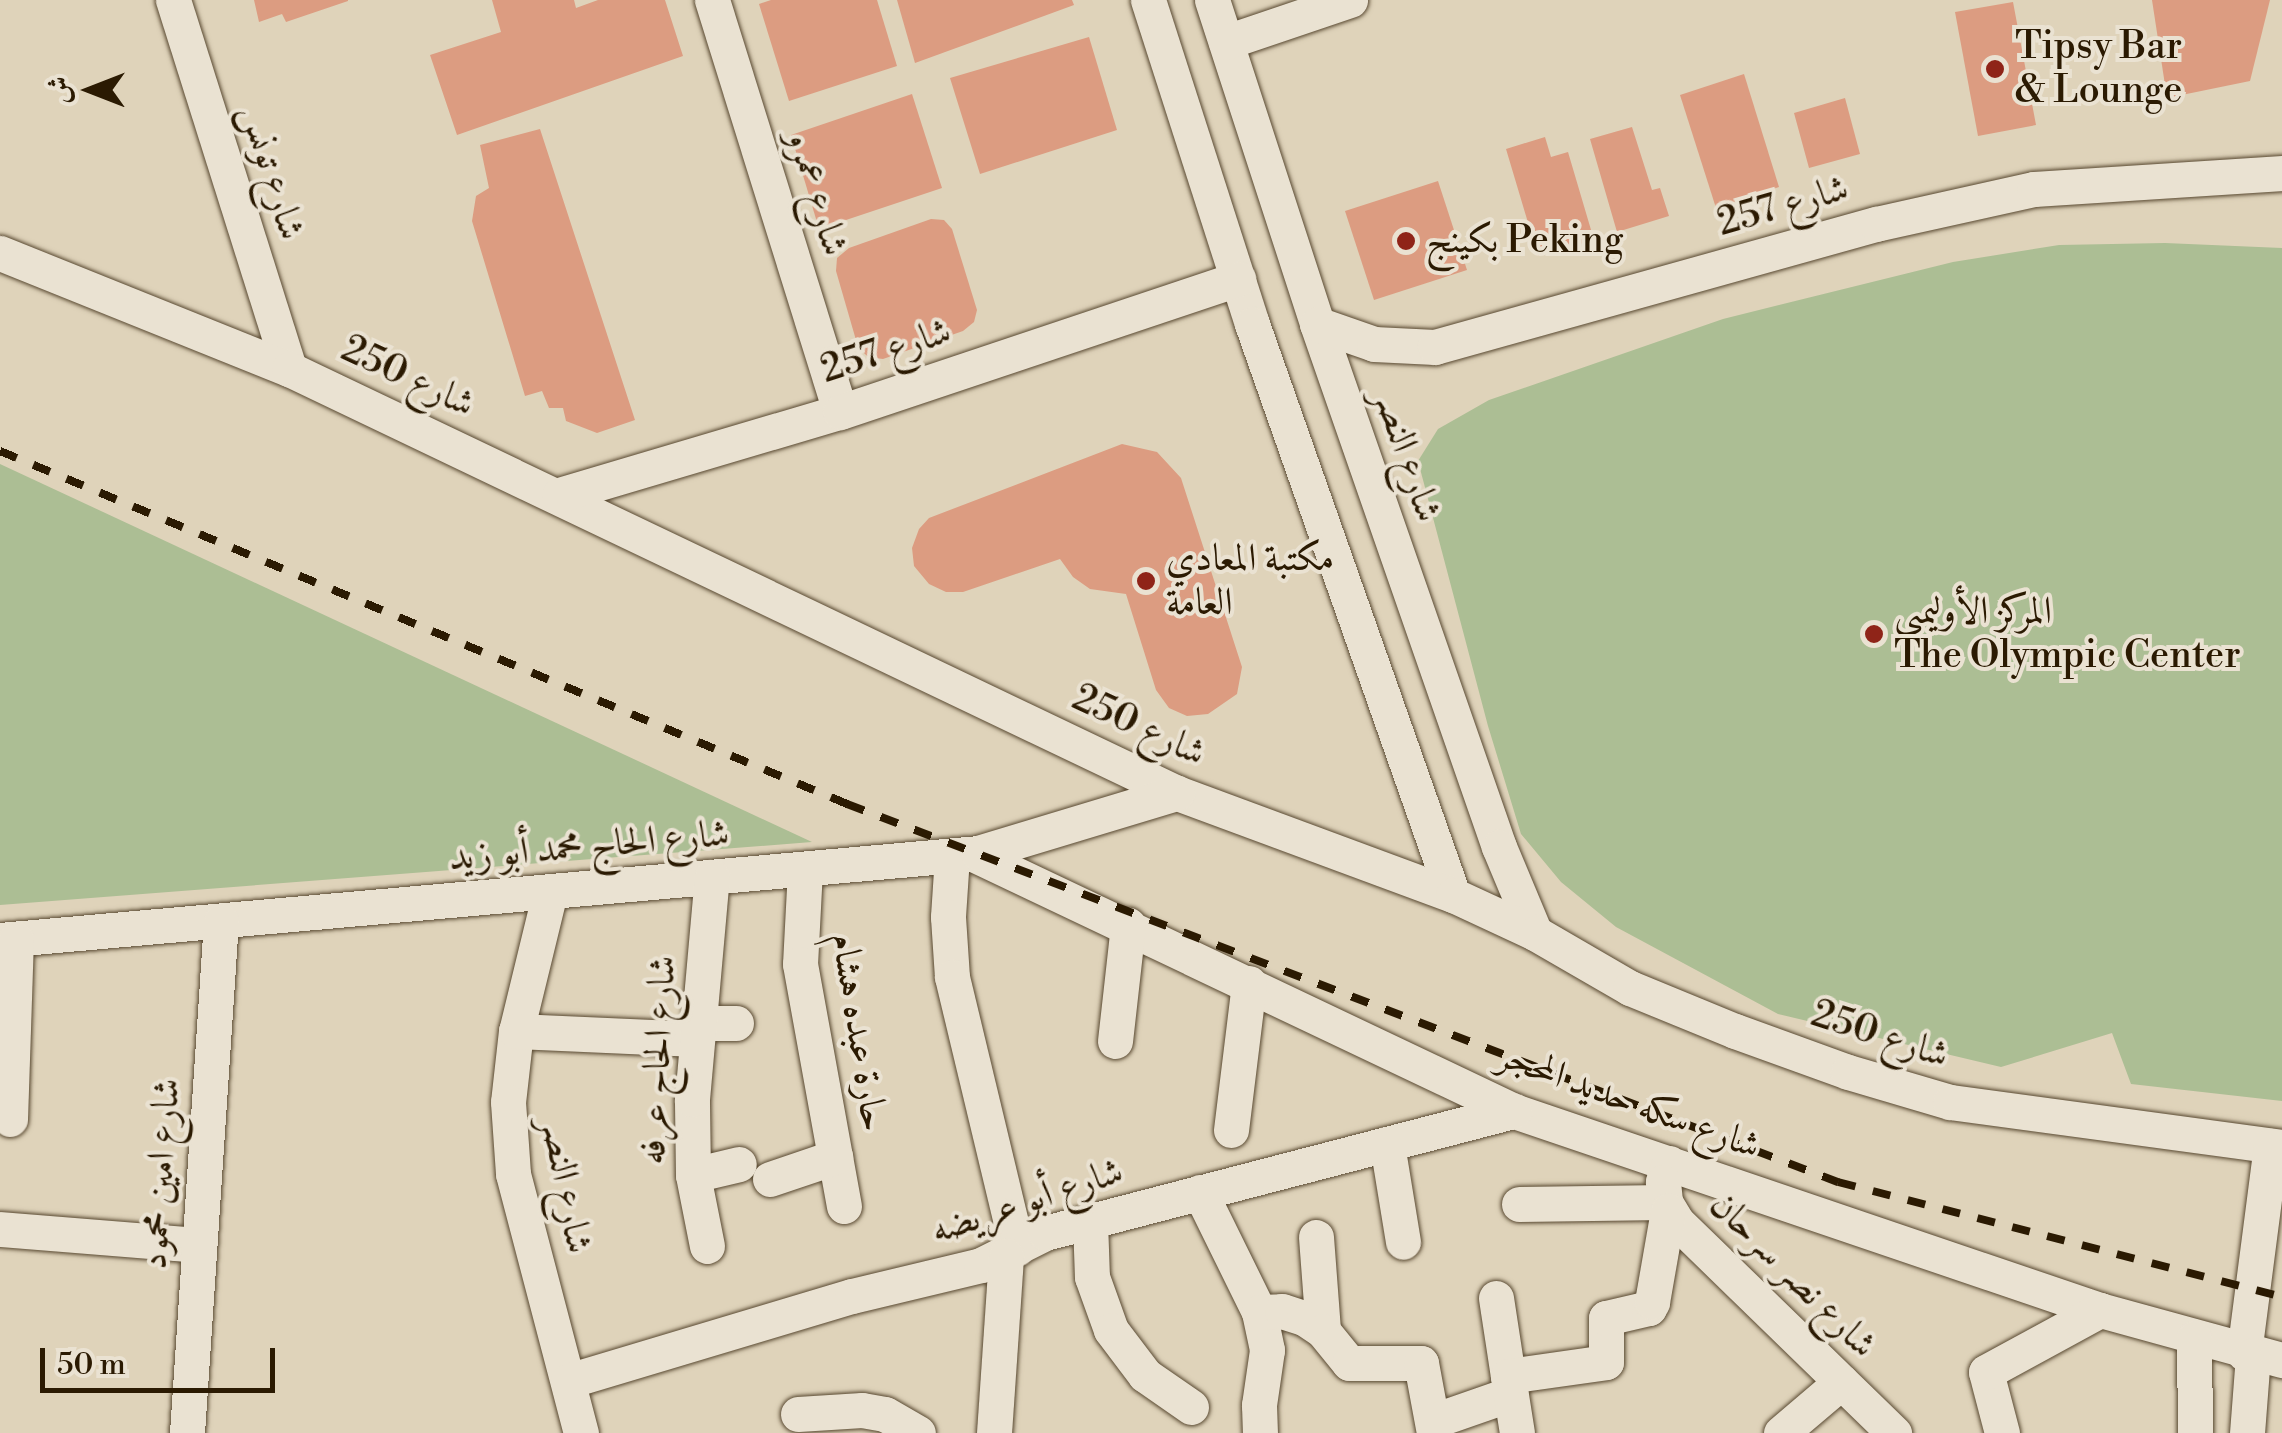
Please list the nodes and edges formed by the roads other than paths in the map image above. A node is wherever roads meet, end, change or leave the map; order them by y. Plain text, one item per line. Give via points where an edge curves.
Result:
1 (173, 0) edge
2 (712, 0) edge
3 (1148, 0) edge
4 (1212, 0) edge
5 (1350, 0) edge
6 (1226, 42) junction
7 (2282, 174) edge
8 (0, 253) edge
9 (1238, 279) junction
10 (1317, 324) junction
11 (289, 369) junction
12 (840, 412) junction
13 (559, 494) junction
14 (1178, 793) junction
15 (962, 855) junction
16 (805, 869) junction
17 (712, 877) junction
18 (550, 892) junction
19 (1453, 895) junction
20 (220, 921) junction
21 (1128, 925) junction
22 (1535, 933) junction
23 (8, 939) edge
24 (1248, 984) junction
25 (736, 1023) dead end
26 (516, 1031) junction
27 (698, 1031) junction
28 (1115, 1041) dead end
29 (1514, 1111) junction
30 (10, 1118) dead end
31 (1231, 1130) dead end
32 (1387, 1144) junction
33 (2276, 1147) edge
34 (835, 1157) junction
35 (1669, 1163) junction
36 (693, 1174) junction
37 (1200, 1192) junction
38 (1520, 1204) dead end
39 (844, 1206) dead end
40 (1667, 1206) junction
41 (1090, 1221) junction
42 (0, 1229) edge
43 (1316, 1236) dead end
44 (1403, 1242) dead end
45 (198, 1245) junction
46 (707, 1246) dead end
47 (1012, 1252) junction
48 (1496, 1298) dead end
49 (2100, 1310) junction
50 (1259, 1312) junction
51 (1323, 1331) junction
52 (2194, 1338) junction
53 (2260, 1356) edge
54 (568, 1381) junction
55 (1842, 1382) junction
56 (1509, 1385) junction
57 (1191, 1407) dead end
58 (798, 1414) dead end
59 (1434, 1427) edge
60 (186, 1433) edge
61 (581, 1433) edge
62 (918, 1433) edge
63 (994, 1433) edge
64 (1260, 1433) edge
65 (1517, 1433) edge
66 (1781, 1433) edge
67 (1894, 1433) edge
68 (2002, 1433) edge
69 (2195, 1433) edge
70 (2247, 1433) edge

1 - 11 street, شارع تونس
2 - 12 street, شارع عمرو
3 - 9 street
4 - 6 street, شارع النصر
5 - 6 street
6 - 10 street, شارع النصر
7 - 10 street, شارع 257 via 2034,188 1876,224 1435,348 1374,344
8 - 11 street, شارع 250
9 - 12 street, شارع 257
9 - 19 street
10 - 22 street, شارع النصر
11 - 13 street, شارع 250
12 - 13 street, شارع 257
13 - 14 street, شارع 250
14 - 15 street, شارع الحاج محمد أبو زيد
14 - 19 street, شارع 250
15 - 16 street, شارع الحاج محمد أبو زيد
15 - 21 street, شارع سكه حديد المحجر
15 - 47 street via 948,916 952,977
16 - 17 street, شارع الحاج محمد أبو زيد
16 - 34 street, حارة عبده هشام via 800,964
17 - 18 street, شارع الحاج محمد أبو زيد
17 - 27 street, شارع الحاج عرفه
18 - 20 street, شارع الحاج محمد أبو زيد
18 - 26 street, شارع النصر
19 - 22 street, شارع 250
20 - 23 street, شارع الحاج محمد أبو زيد
20 - 45 street, شارع امين محمود
21 - 24 street, شارع سكه حديد المحجر
21 - 28 street
22 - 33 street, شارع 250 via 1630,988 1848,1072 1950,1102
23 - 30 street
24 - 29 street, شارع سكه حديد المحجر
24 - 31 street
25 - 27 street
26 - 27 street
26 - 54 street, شارع النصر via 508,1102 514,1174
27 - 36 street, شارع الحاج عرفه
29 - 32 street, شارع أبو عريضه
29 - 35 street, شارع سكه حديد المحجر
32 - 37 street, شارع أبو عريضه
32 - 44 street
33 - 53 street
34 - 36 street
34 - 39 street, حارة عبده هشام
35 - 40 street, شارع نصر سرحان via 1663,1182
35 - 49 street, شارع سكه حديد المحجر
36 - 46 street, شارع الحاج عرفه
37 - 41 street, شارع أبو عريضه
37 - 50 street
38 - 40 street
40 - 55 street, شارع نصر سرحان
40 - 56 street via 1652,1302 1606,1318 1606,1362
41 - 47 street, شارع أبو عريضه via 1045,1233
41 - 57 street via 1092,1278 1111,1330 1145,1375
42 - 45 street
43 - 51 street
45 - 60 street, شارع امين محمود
47 - 54 street, شارع أبو عريضه
47 - 63 street
48 - 56 street
49 - 52 street, شارع سكه حديد المحجر
49 - 68 street via 1990,1368
50 - 51 street via 1293,1314
50 - 64 street via 1267,1350
51 - 59 street via 1350,1362 1420,1362
52 - 53 street, شارع سكه حديد المحجر
52 - 69 street
53 - 70 street
54 - 61 street, شارع النصر
55 - 66 street
55 - 67 street, شارع نصر سرحان
56 - 59 street
56 - 65 street
58 - 62 street via 862,1410 885,1414

